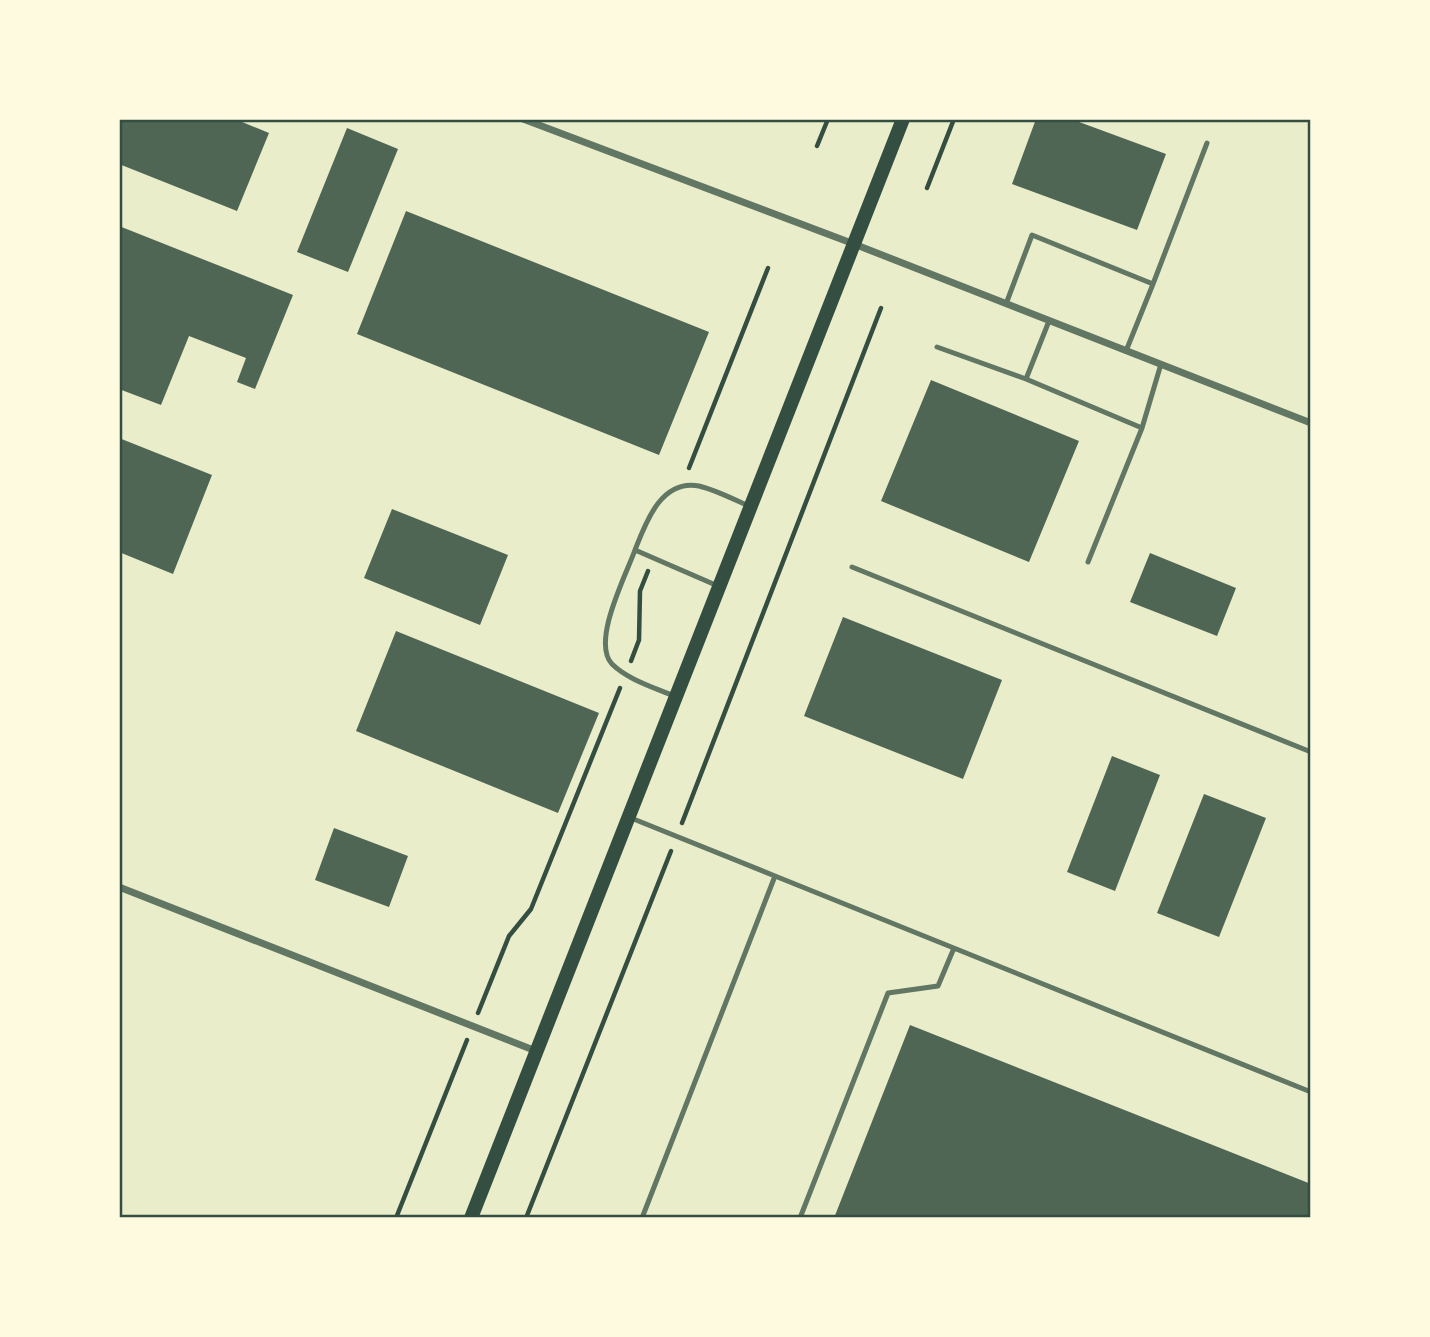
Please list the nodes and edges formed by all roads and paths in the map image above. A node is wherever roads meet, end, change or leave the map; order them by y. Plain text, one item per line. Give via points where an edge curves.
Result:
1 (523, 119) edge
2 (828, 119) edge
3 (903, 119) edge
4 (954, 119) edge
5 (1207, 143) dead end
6 (817, 146) dead end
7 (927, 188) dead end
8 (854, 244) junction
9 (768, 268) dead end
10 (1153, 284) junction
11 (1006, 304) junction
12 (881, 308) dead end
13 (1049, 321) junction
14 (937, 346) dead end
15 (1126, 351) junction
16 (1161, 364) junction
17 (1026, 379) junction
18 (1311, 423) edge
19 (1142, 428) junction
20 (681, 488) junction
21 (751, 507) junction
22 (635, 550) junction
23 (654, 557) junction
24 (1088, 562) dead end
25 (852, 567) dead end
26 (719, 586) junction
27 (625, 674) junction
28 (676, 697) junction
29 (1311, 752) edge
30 (628, 817) junction
31 (676, 836) junction
32 (775, 877) junction
33 (119, 887) edge
34 (954, 947) junction
35 (473, 1026) junction
36 (536, 1051) junction
37 (1311, 1091) edge
38 (396, 1218) edge
39 (471, 1218) edge
40 (526, 1218) edge
41 (642, 1218) edge
42 (800, 1218) edge

1 - 8 street
2 - 6 path
3 - 8 main road
4 - 7 path
5 - 10 lane
8 - 11 street
8 - 21 main road
9 - 20 path
10 - 11 lane via 1032,235
10 - 15 lane
11 - 13 street
12 - 31 path
13 - 15 street
13 - 17 lane
14 - 17 lane
15 - 16 street
16 - 18 street
16 - 19 lane
17 - 19 lane
19 - 24 lane
20 - 21 lane via 701,486
20 - 22 lane via 650,512
21 - 26 main road
22 - 23 lane
22 - 27 lane via 604,645 610,663
23 - 26 lane
23 - 27 path via 640,591 639,640
25 - 29 lane
26 - 28 main road
27 - 28 lane
27 - 35 path via 531,909 509,936
28 - 30 main road
30 - 31 lane
30 - 36 main road
31 - 32 lane
31 - 40 path
32 - 34 lane
32 - 41 lane
33 - 35 street
34 - 37 lane
34 - 42 lane via 938,986 888,993
35 - 36 street
35 - 38 path
36 - 39 main road

